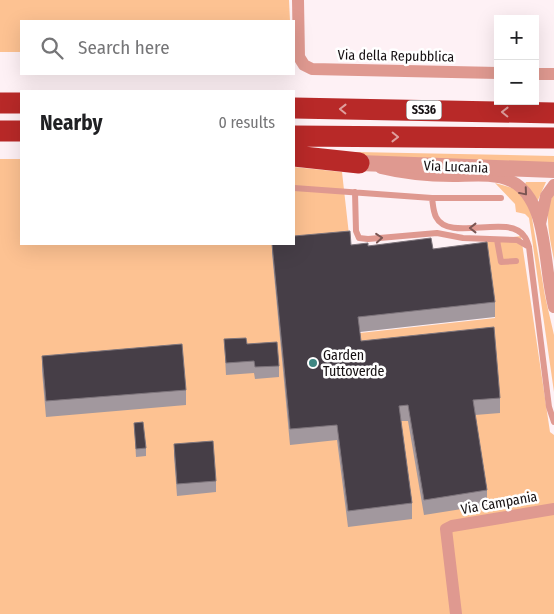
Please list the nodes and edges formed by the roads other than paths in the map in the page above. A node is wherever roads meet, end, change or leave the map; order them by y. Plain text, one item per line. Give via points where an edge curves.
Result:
1 (298, 0) edge
2 (494, 73) edge
3 (539, 74) edge
4 (554, 74) edge
5 (0, 102) edge
6 (20, 103) edge
7 (295, 108) edge
8 (554, 112) edge
9 (295, 136) edge
10 (554, 138) edge
11 (295, 156) edge
12 (359, 163) junction
13 (554, 170) edge
14 (554, 185) edge
15 (295, 188) edge
16 (355, 192) junction
17 (432, 198) junction
18 (501, 198) dead end
19 (540, 224) junction
20 (497, 240) junction
21 (529, 247) junction
22 (516, 261) dead end
23 (554, 307) edge
24 (554, 422) edge
25 (554, 508) edge
26 (456, 614) edge

1 - 2 street, Via della Repubblica via 299,57 312,69
3 - 4 street
5 - 6 highway
8 -> 7 highway, SS36
9 -> 10 highway, SS36
11 - 12 highway
12 - 13 street, Via Lucania
12 -> 19 street via 400,173 510,180 527,195
14 - 19 street via 546,196
15 - 16 lane
16 - 17 lane
16 -> 20 lane via 359,238 438,233
17 - 18 lane
21 -> 17 lane via 525,236 512,228 453,228 443,224 437,218
19 - 23 street
20 - 21 lane via 517,240
20 - 22 lane via 501,262
21 - 24 lane via 549,407
25 - 26 street, Via Campania via 446,529

